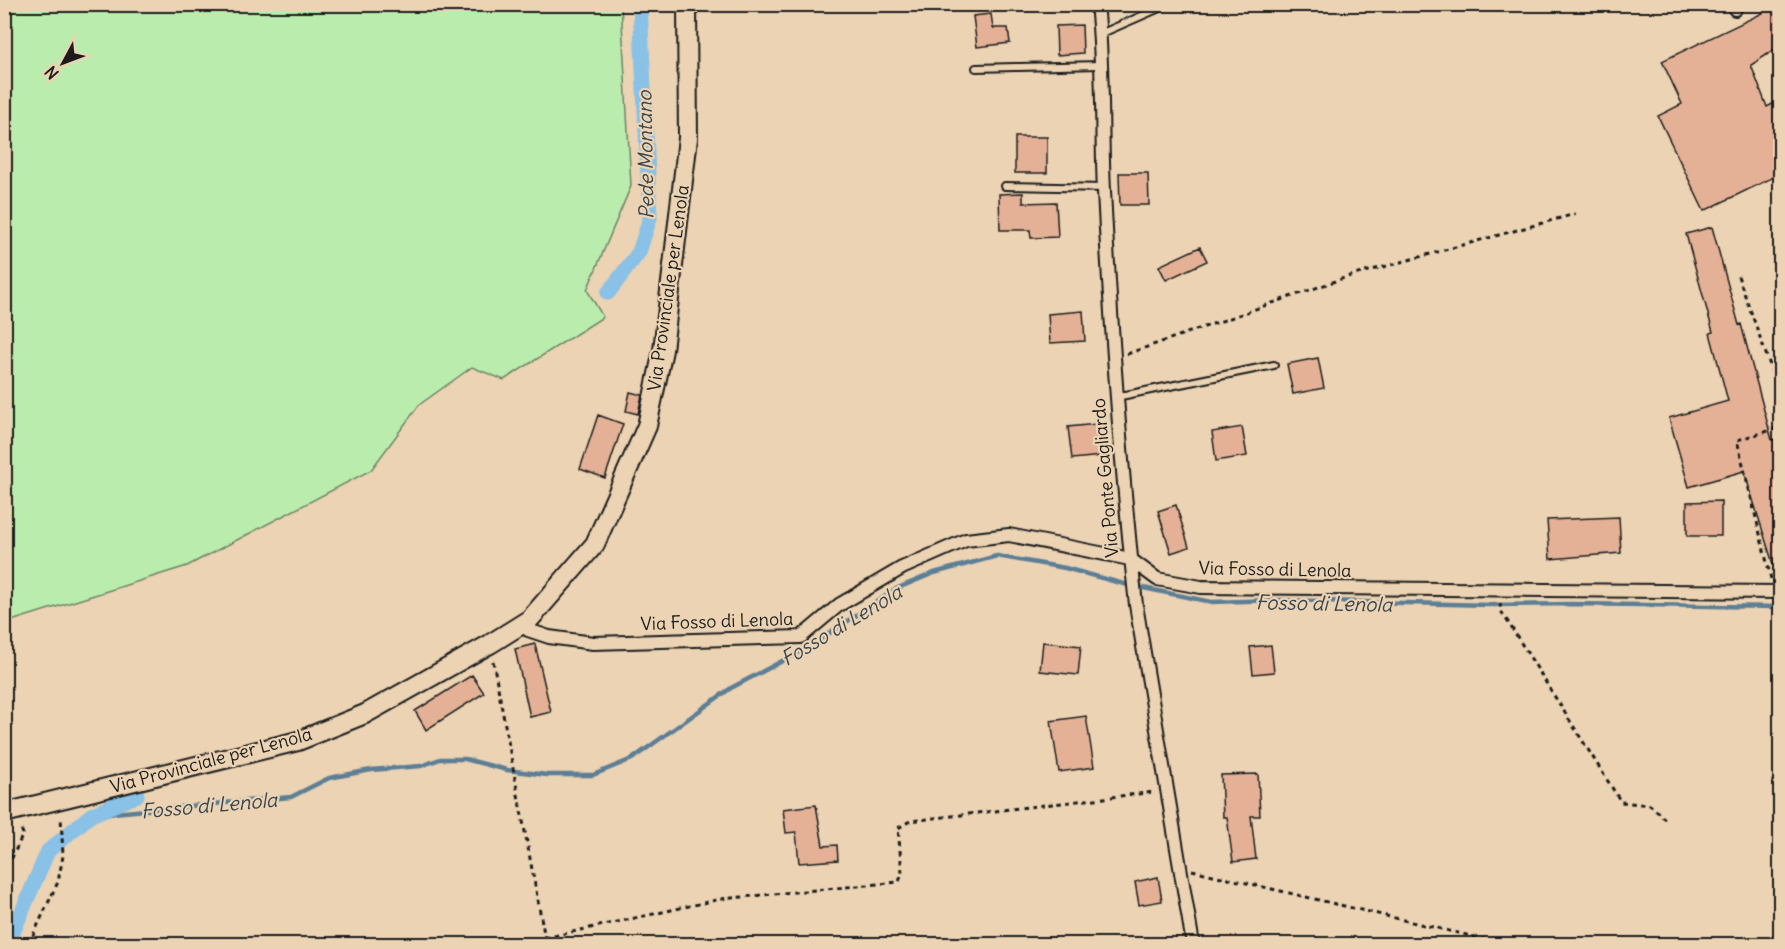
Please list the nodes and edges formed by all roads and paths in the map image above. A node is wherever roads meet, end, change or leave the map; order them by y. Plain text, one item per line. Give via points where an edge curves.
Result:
1 (687, 4) edge
2 (1097, 4) edge
3 (1168, 4) edge
4 (1100, 34) junction
5 (1101, 65) junction
6 (976, 68) dead end
7 (1005, 186) dead end
8 (1104, 188) junction
9 (1575, 214) dead end
10 (1738, 276) dead end
11 (1113, 357) junction
12 (1274, 365) dead end
13 (1780, 393) edge
14 (1116, 397) junction
15 (1775, 429) dead end
16 (1130, 559) junction
17 (1777, 592) edge
18 (1500, 601) dead end
19 (523, 623) junction
20 (490, 644) junction
21 (1169, 790) junction
22 (10, 811) edge
23 (61, 818) dead end
24 (1667, 820) dead end
25 (1181, 867) junction
26 (4, 875) edge
27 (545, 938) junction
28 (1496, 942) dead end
29 (29, 945) edge
30 (546, 945) edge
31 (1194, 945) edge

1 - 19 main road, Via Provinciale per Lenola via 688,138 663,350 647,426 595,544
2 - 4 street, Via Ponte Gagliardo
3 - 4 lane
4 - 5 street, Via Ponte Gagliardo
5 - 6 lane
5 - 8 street, Via Ponte Gagliardo
7 - 8 lane
8 - 11 street, Via Ponte Gagliardo
9 - 11 path via 1347,277
10 - 13 path
11 - 14 street, Via Ponte Gagliardo
12 - 14 lane
14 - 16 street, Via Ponte Gagliardo
15 - 17 path via 1737,440
16 - 17 street, Via Fosso di Lenola via 1157,579 1201,587
16 - 19 street, Via Fosso di Lenola via 1009,535 966,540 902,568 839,605 801,637 593,643 549,637 528,630
16 - 21 street, Via Ponte Gagliardo
18 - 24 path via 1501,611 1621,802 1650,805
19 - 20 main road, Via Provinciale per Lenola
20 - 22 main road, Via Provinciale per Lenola via 365,714 298,741
20 - 27 path
21 - 25 street, Via Ponte Gagliardo
21 - 27 path via 910,821 898,828 902,873 899,882 722,899
22 - 26 path via 23,834
23 - 29 path via 63,856 58,882
25 - 28 path
25 - 31 street, Via Ponte Gagliardo
27 - 30 path

